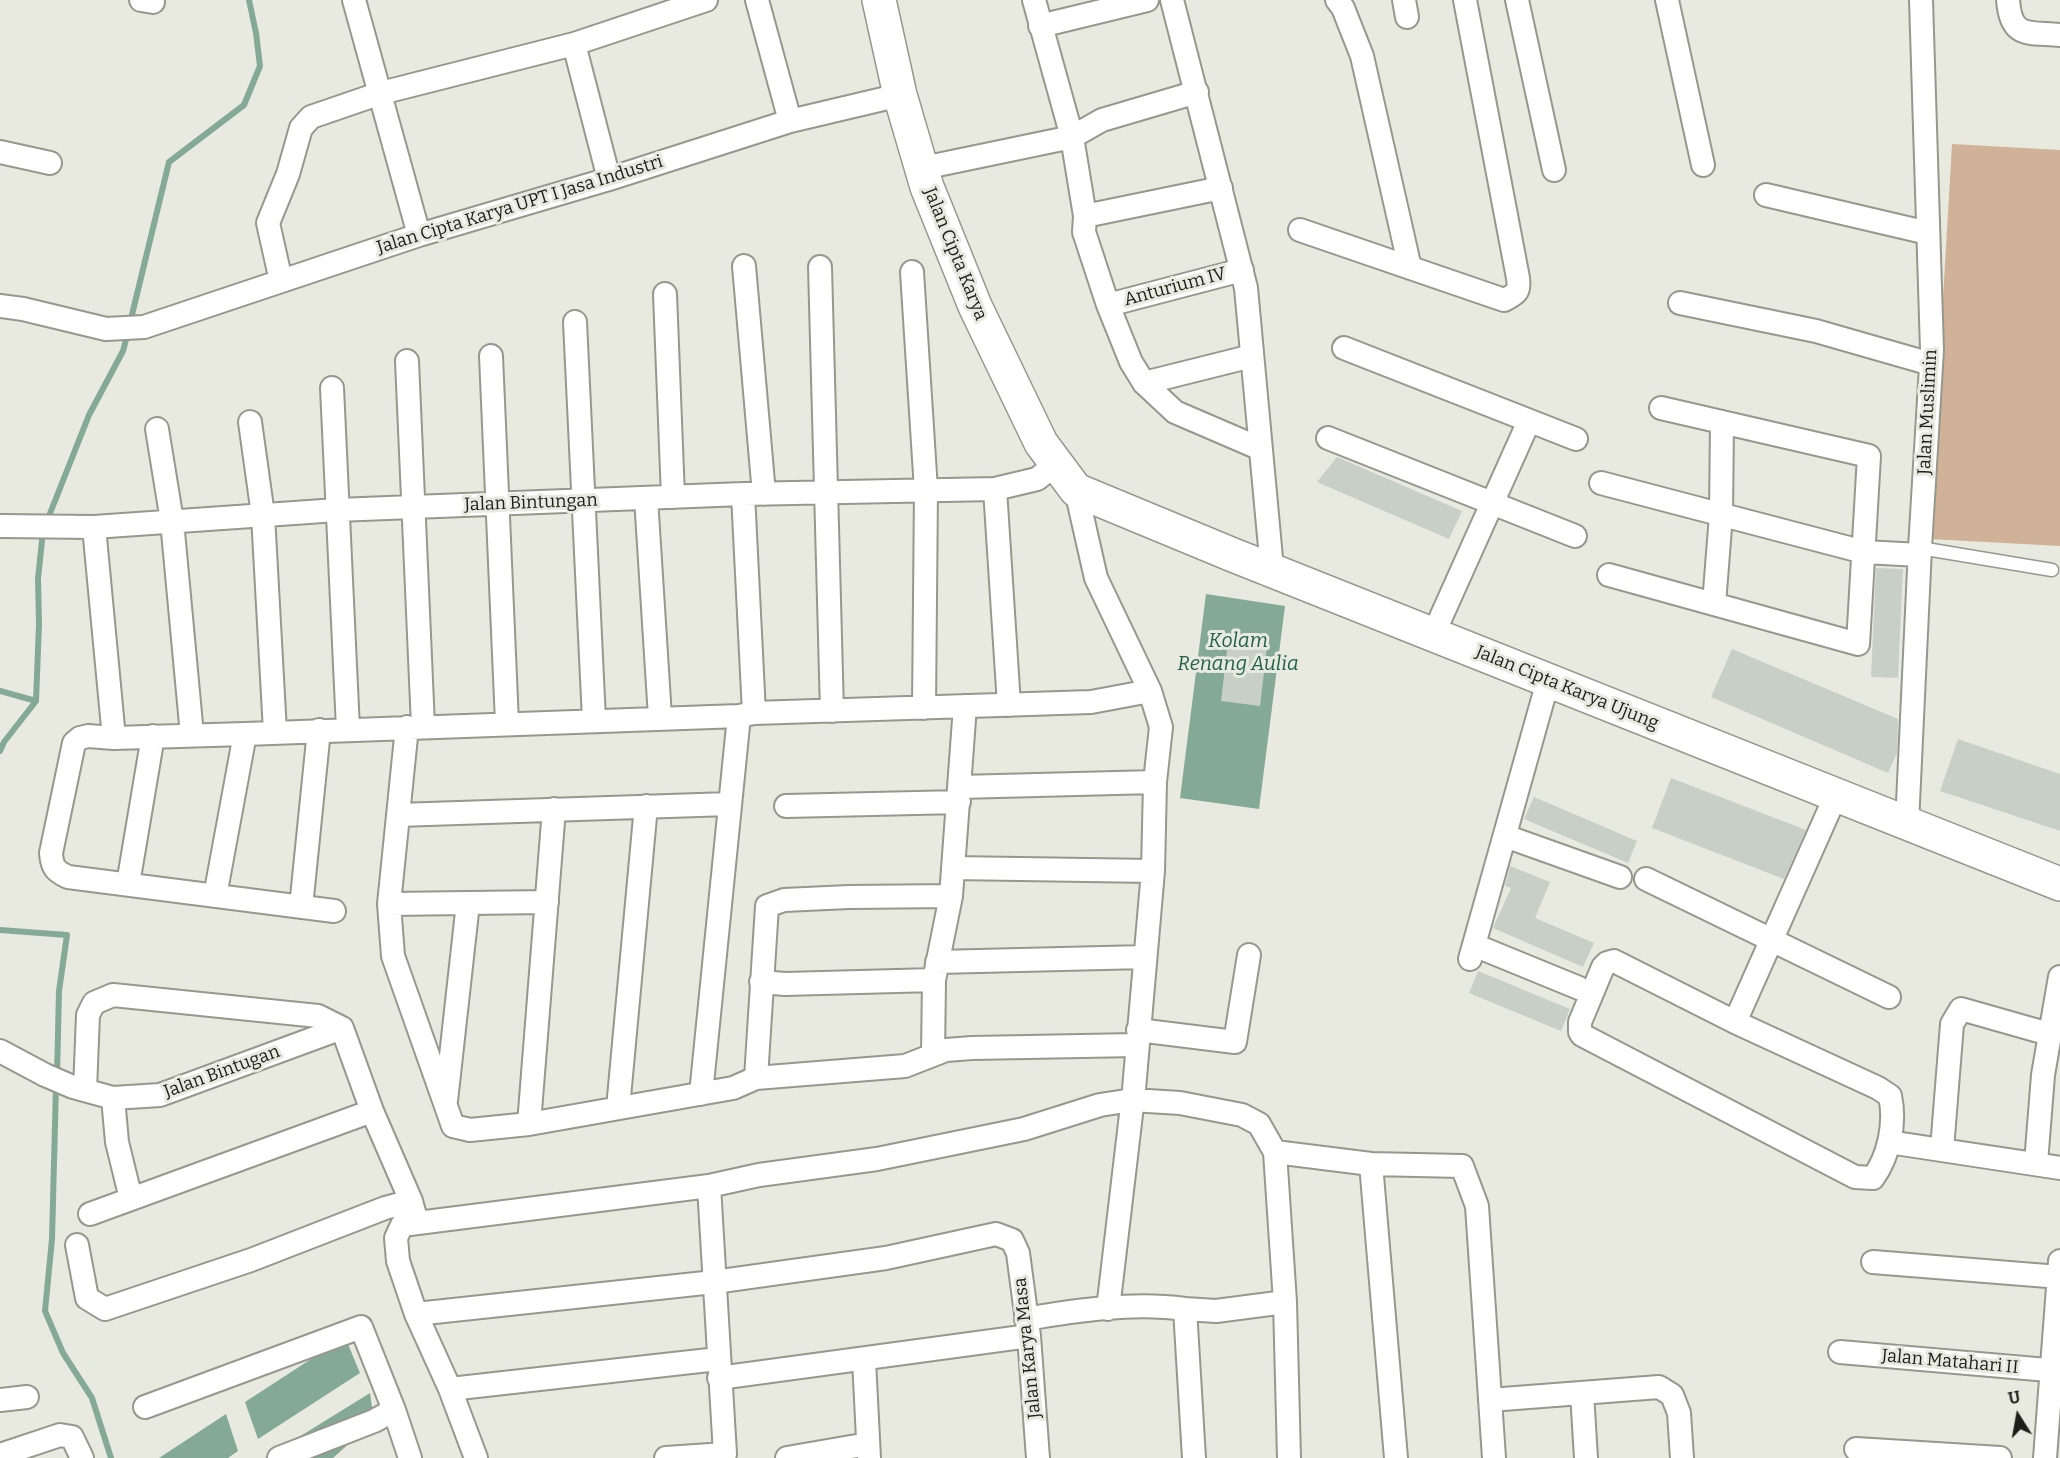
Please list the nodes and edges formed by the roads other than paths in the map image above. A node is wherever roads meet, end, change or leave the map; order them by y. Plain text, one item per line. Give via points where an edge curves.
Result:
1 (354, 0) edge
2 (705, 0) edge
3 (757, 0) edge
4 (879, 0) edge
5 (1034, 0) edge
6 (1147, 0) edge
7 (1172, 0) edge
8 (1337, 0) edge
9 (1465, 0) edge
10 (1517, 0) edge
11 (1667, 0) edge
12 (1921, 0) edge
13 (2008, 0) edge
14 (1040, 26) junction
15 (2060, 35) edge
16 (574, 45) junction
17 (1197, 92) junction
18 (381, 93) junction
19 (900, 95) junction
20 (790, 121) junction
21 (1072, 137) junction
22 (0, 152) edge
23 (50, 163) dead end
24 (1703, 165) dead end
25 (922, 168) junction
26 (1554, 170) dead end
27 (609, 179) junction
28 (1221, 188) junction
29 (1766, 195) dead end
30 (1085, 216) junction
31 (1300, 230) dead end
32 (1928, 233) junction
33 (419, 235) junction
34 (744, 266) dead end
35 (820, 267) dead end
36 (1410, 268) junction
37 (1242, 270) junction
38 (912, 272) dead end
39 (281, 281) junction
40 (665, 294) dead end
41 (1680, 303) dead end
42 (1108, 305) junction
43 (0, 306) edge
44 (575, 321) dead end
45 (1344, 348) dead end
46 (491, 356) dead end
47 (1252, 356) junction
48 (407, 361) dead end
49 (1931, 364) junction
50 (1144, 383) junction
51 (332, 388) dead end
52 (1661, 408) dead end
53 (1528, 421) junction
54 (250, 422) dead end
55 (1722, 422) junction
56 (157, 429) dead end
57 (1328, 438) dead end
58 (1576, 439) dead end
59 (1261, 450) junction
60 (1066, 477) junction
61 (1601, 483) dead end
62 (995, 489) junction
63 (926, 490) junction
64 (826, 492) junction
65 (753, 494) junction
66 (673, 497) junction
67 (646, 498) junction
68 (584, 501) junction
69 (1492, 503) junction
70 (497, 504) junction
71 (413, 507) junction
72 (337, 510) junction
73 (263, 515) junction
74 (1722, 515) junction
75 (172, 520) junction
76 (10, 527) edge
77 (94, 527) junction
78 (1575, 536) dead end
79 (1920, 551) junction
80 (1864, 552) junction
81 (1272, 558) dead end
82 (2052, 570) dead end
83 (1609, 575) dead end
84 (1714, 604) junction
85 (1434, 635) junction
86 (1548, 681) junction
87 (1150, 691) junction
88 (1009, 705) junction
89 (965, 706) junction
90 (924, 708) junction
91 (832, 711) junction
92 (746, 714) junction
93 (660, 717) junction
94 (594, 720) junction
95 (507, 723) junction
96 (415, 727) junction
97 (348, 729) junction
98 (319, 730) junction
99 (275, 732) junction
100 (245, 734) junction
101 (192, 735) junction
102 (153, 736) junction
103 (114, 738) junction
104 (1155, 782) junction
105 (959, 794) junction
106 (1836, 795) junction
107 (729, 804) junction
108 (646, 806) junction
109 (786, 806) dead end
110 (554, 809) junction
111 (398, 815) junction
112 (1907, 824) junction
113 (1505, 836) junction
114 (953, 868) junction
115 (1153, 871) junction
116 (1620, 877) dead end
117 (1646, 879) dead end
118 (128, 884) junction
119 (2060, 884) edge
120 (215, 896) junction
121 (951, 896) junction
122 (547, 902) junction
123 (468, 903) junction
124 (389, 904) junction
125 (301, 907) junction
126 (334, 911) dead end
127 (1771, 940) junction
128 (1248, 954) dead end
129 (1145, 957) junction
130 (936, 971) junction
131 (2060, 977) edge
132 (761, 982) junction
133 (1579, 988) dead end
134 (1889, 997) dead end
135 (1735, 1022) junction
136 (342, 1028) junction
137 (2049, 1034) junction
138 (1137, 1037) junction
139 (0, 1052) edge
140 (933, 1055) junction
141 (756, 1077) junction
142 (2051, 1077) edge
143 (79, 1089) junction
144 (701, 1094) junction
145 (113, 1098) junction
146 (1132, 1100) junction
147 (445, 1106) junction
148 (618, 1108) junction
149 (372, 1111) junction
150 (529, 1124) junction
151 (1889, 1142) junction
152 (1942, 1149) junction
153 (1275, 1152) junction
154 (1371, 1164) junction
155 (2036, 1164) junction
156 (2060, 1168) edge
157 (709, 1186) junction
158 (131, 1199) junction
159 (411, 1201) junction
160 (90, 1214) dead end
161 (417, 1223) junction
162 (77, 1245) dead end
163 (1873, 1262) dead end
164 (2059, 1272) edge
165 (714, 1282) junction
166 (1285, 1302) junction
167 (1108, 1309) junction
168 (1185, 1309) junction
169 (416, 1314) junction
170 (1027, 1327) junction
171 (1840, 1352) dead end
172 (864, 1359) junction
173 (719, 1368) junction
174 (2056, 1371) edge
175 (450, 1389) junction
176 (1581, 1393) junction
177 (27, 1397) dead end
178 (0, 1400) edge
179 (1490, 1400) junction
180 (145, 1407) dead end
181 (394, 1410) junction
182 (1856, 1449) dead end
183 (868, 1451) edge
184 (0, 1455) edge
185 (730, 1456) edge
186 (82, 1458) edge
187 (279, 1458) edge
188 (410, 1458) edge
189 (476, 1458) edge
190 (666, 1458) edge
191 (788, 1458) edge
192 (1038, 1458) edge
193 (1194, 1458) edge
194 (1289, 1458) edge
195 (1396, 1458) edge
196 (1494, 1458) edge
197 (1586, 1458) edge
198 (1682, 1458) edge
199 (2000, 1458) edge
200 (2045, 1458) edge

1 - 18 street
2 - 16 street
3 - 20 street
4 - 19 main road, Jalan Cipta Karya
5 - 14 street
6 - 14 street
7 - 17 street
8 - 36 street via 1362,56
9 - 36 street via 1519,288 1504,300
10 - 26 street
11 - 24 street
12 - 32 street, Jalan Muslimin
13 - 15 street via 2009,17 2023,32
14 - 21 street
16 - 18 street
16 - 27 street
17 - 21 street via 1102,120
17 - 28 street
18 - 33 street
18 - 39 street via 311,117 301,128 268,223
19 - 20 street, Jalan Cipta Karya UPT I Jasa Industri
19 - 25 main road, Jalan Cipta Karya
20 - 27 street, Jalan Cipta Karya UPT I Jasa Industri
21 - 25 street
21 - 30 street
22 - 23 street
25 - 60 main road, Jalan Cipta Karya via 978,313 1041,443
27 - 33 street, Jalan Cipta Karya UPT I Jasa Industri
28 - 30 street
28 - 37 street
29 - 32 street
30 - 42 street via 1084,232
31 - 36 street
32 - 49 street, Jalan Muslimin
33 - 39 street, Jalan Cipta Karya UPT I Jasa Industri
34 - 65 street
35 - 64 street
37 - 42 street, Anturium IV
37 - 47 street
38 - 63 street
39 - 43 street, Jalan Cipta Karya UPT I Jasa Industri via 144,327 106,329
40 - 66 street
41 - 49 street via 1816,331
42 - 50 street via 1131,362
44 - 68 street
45 - 53 street
46 - 70 street
47 - 50 street
47 - 59 street
48 - 71 street
49 - 79 street, Jalan Muslimin
50 - 59 street via 1175,412
51 - 72 street
52 - 55 street
53 - 58 street
53 - 69 street
54 - 73 street
55 - 74 street
55 - 80 street via 1869,456
56 - 75 street
57 - 69 street
59 - 81 street
60 - 62 street, Jalan Bintungan
60 - 85 main road, Jalan Cipta Karya Ujung
60 - 87 street via 1080,513 1096,578
61 - 74 street
62 - 63 street, Jalan Bintungan
62 - 88 street
63 - 64 street, Jalan Bintungan
63 - 90 street
64 - 65 street, Jalan Bintungan
64 - 91 street
65 - 66 street, Jalan Bintungan
65 - 92 street
66 - 67 street, Jalan Bintungan
67 - 68 street, Jalan Bintungan
67 - 93 street
68 - 70 street, Jalan Bintungan
68 - 94 street
69 - 78 street
69 - 85 street
70 - 71 street, Jalan Bintungan
70 - 95 street
71 - 72 street, Jalan Bintungan
71 - 96 street
72 - 73 street, Jalan Bintungan
72 - 97 street
73 - 75 street, Jalan Bintungan
73 - 99 street
74 - 80 street
74 - 84 street
75 - 77 street, Jalan Bintungan
75 - 101 street
76 - 77 street, Jalan Bintungan
77 - 103 street
79 - 80 street
79 - 82 lane
79 - 112 street, Jalan Muslimin
80 - 84 street via 1858,644
83 - 84 street
85 - 86 main road, Jalan Cipta Karya Ujung
86 - 106 main road, Jalan Cipta Karya Ujung
86 - 113 street
87 - 88 street via 1091,702
87 - 104 street via 1161,727
88 - 89 street
89 - 90 street
89 - 105 street
90 - 91 street
91 - 92 street
92 - 93 street
92 - 107 street
93 - 94 street
94 - 95 street
95 - 96 street
96 - 97 street
96 - 111 street
97 - 98 street
98 - 99 street
98 - 125 street
99 - 100 street
100 - 101 street
100 - 120 street
101 - 102 street
102 - 103 street
102 - 118 street
103 - 118 street via 88,736 74,743 51,853 52,866 68,877
104 - 105 street
104 - 115 street
105 - 109 street
105 - 114 street
106 - 112 main road, Jalan Cipta Karya Ujung
106 - 127 street
107 - 108 street
107 - 144 street
108 - 110 street
108 - 148 street
110 - 111 street
110 - 122 street
111 - 124 street
112 - 119 main road, Jalan Cipta Karya Ujung
113 - 116 street
113 - 133 street via 1472,952
114 - 115 street
114 - 121 street
115 - 129 street
117 - 127 street
118 - 120 street
120 - 125 street
121 - 130 street
121 - 132 street via 784,900 767,906
122 - 123 street
122 - 150 street
123 - 124 street
123 - 147 street
124 - 147 street via 393,956
125 - 126 street
127 - 134 street
127 - 135 street
128 - 138 street via 1235,1042
129 - 130 street
129 - 138 street
130 - 132 street via 785,984
130 - 140 street
131 - 137 street
132 - 141 street
135 - 151 street via 1890,1096 1893,1107
135 - 151 street via 1614,961 1603,967 1580,1022 1580,1032 1855,1177 1873,1178 1882,1166
136 - 143 street via 318,1016 113,995 94,1003 88,1015
136 - 145 street, Jalan Bintugan via 160,1095
136 - 149 street
137 - 142 street
137 - 152 street via 1961,1009 1952,1024
138 - 140 street via 946,1050
138 - 146 street
139 - 143 street, Jalan Bintugan
140 - 141 street via 905,1066
141 - 144 street via 733,1088
142 - 155 street
143 - 145 street, Jalan Bintugan
144 - 148 street
145 - 158 street via 117,1142
146 - 153 street via 1180,1103 1242,1115 1259,1124
146 - 157 street via 1024,1129 877,1159
146 - 167 street
147 - 150 street via 453,1126 470,1130
148 - 150 street
149 - 158 street
149 - 159 street
151 - 152 street
152 - 155 street
153 - 154 street
153 - 166 street
154 - 179 street via 1462,1166 1477,1206
154 - 195 street
155 - 156 street
157 - 161 street
157 - 165 street
158 - 160 street
159 - 161 street
159 - 162 street via 105,1309 87,1298
161 - 169 street via 402,1225 396,1238 398,1261
163 - 164 street
164 - 174 street
165 - 169 street
165 - 170 street, Jalan Karya Masa via 886,1258 996,1234 1012,1240 1018,1253
165 - 173 street
166 - 168 street via 1216,1311
166 - 194 street
167 - 168 street
167 - 170 street via 1056,1313
168 - 193 street
169 - 175 street
170 - 172 street
170 - 192 street, Jalan Karya Masa
171 - 174 street, Jalan Matahari II
172 - 173 street
172 - 183 street
173 - 175 street
173 - 185 street
174 - 200 street
175 - 189 street
176 - 179 street
176 - 197 street
176 - 198 street via 1659,1387 1672,1395 1679,1413
177 - 178 street
179 - 196 street
180 - 181 street via 360,1327
181 - 187 street
181 - 188 street
182 - 199 street
183 - 191 street
184 - 186 street via 60,1435 72,1437
185 - 190 street

